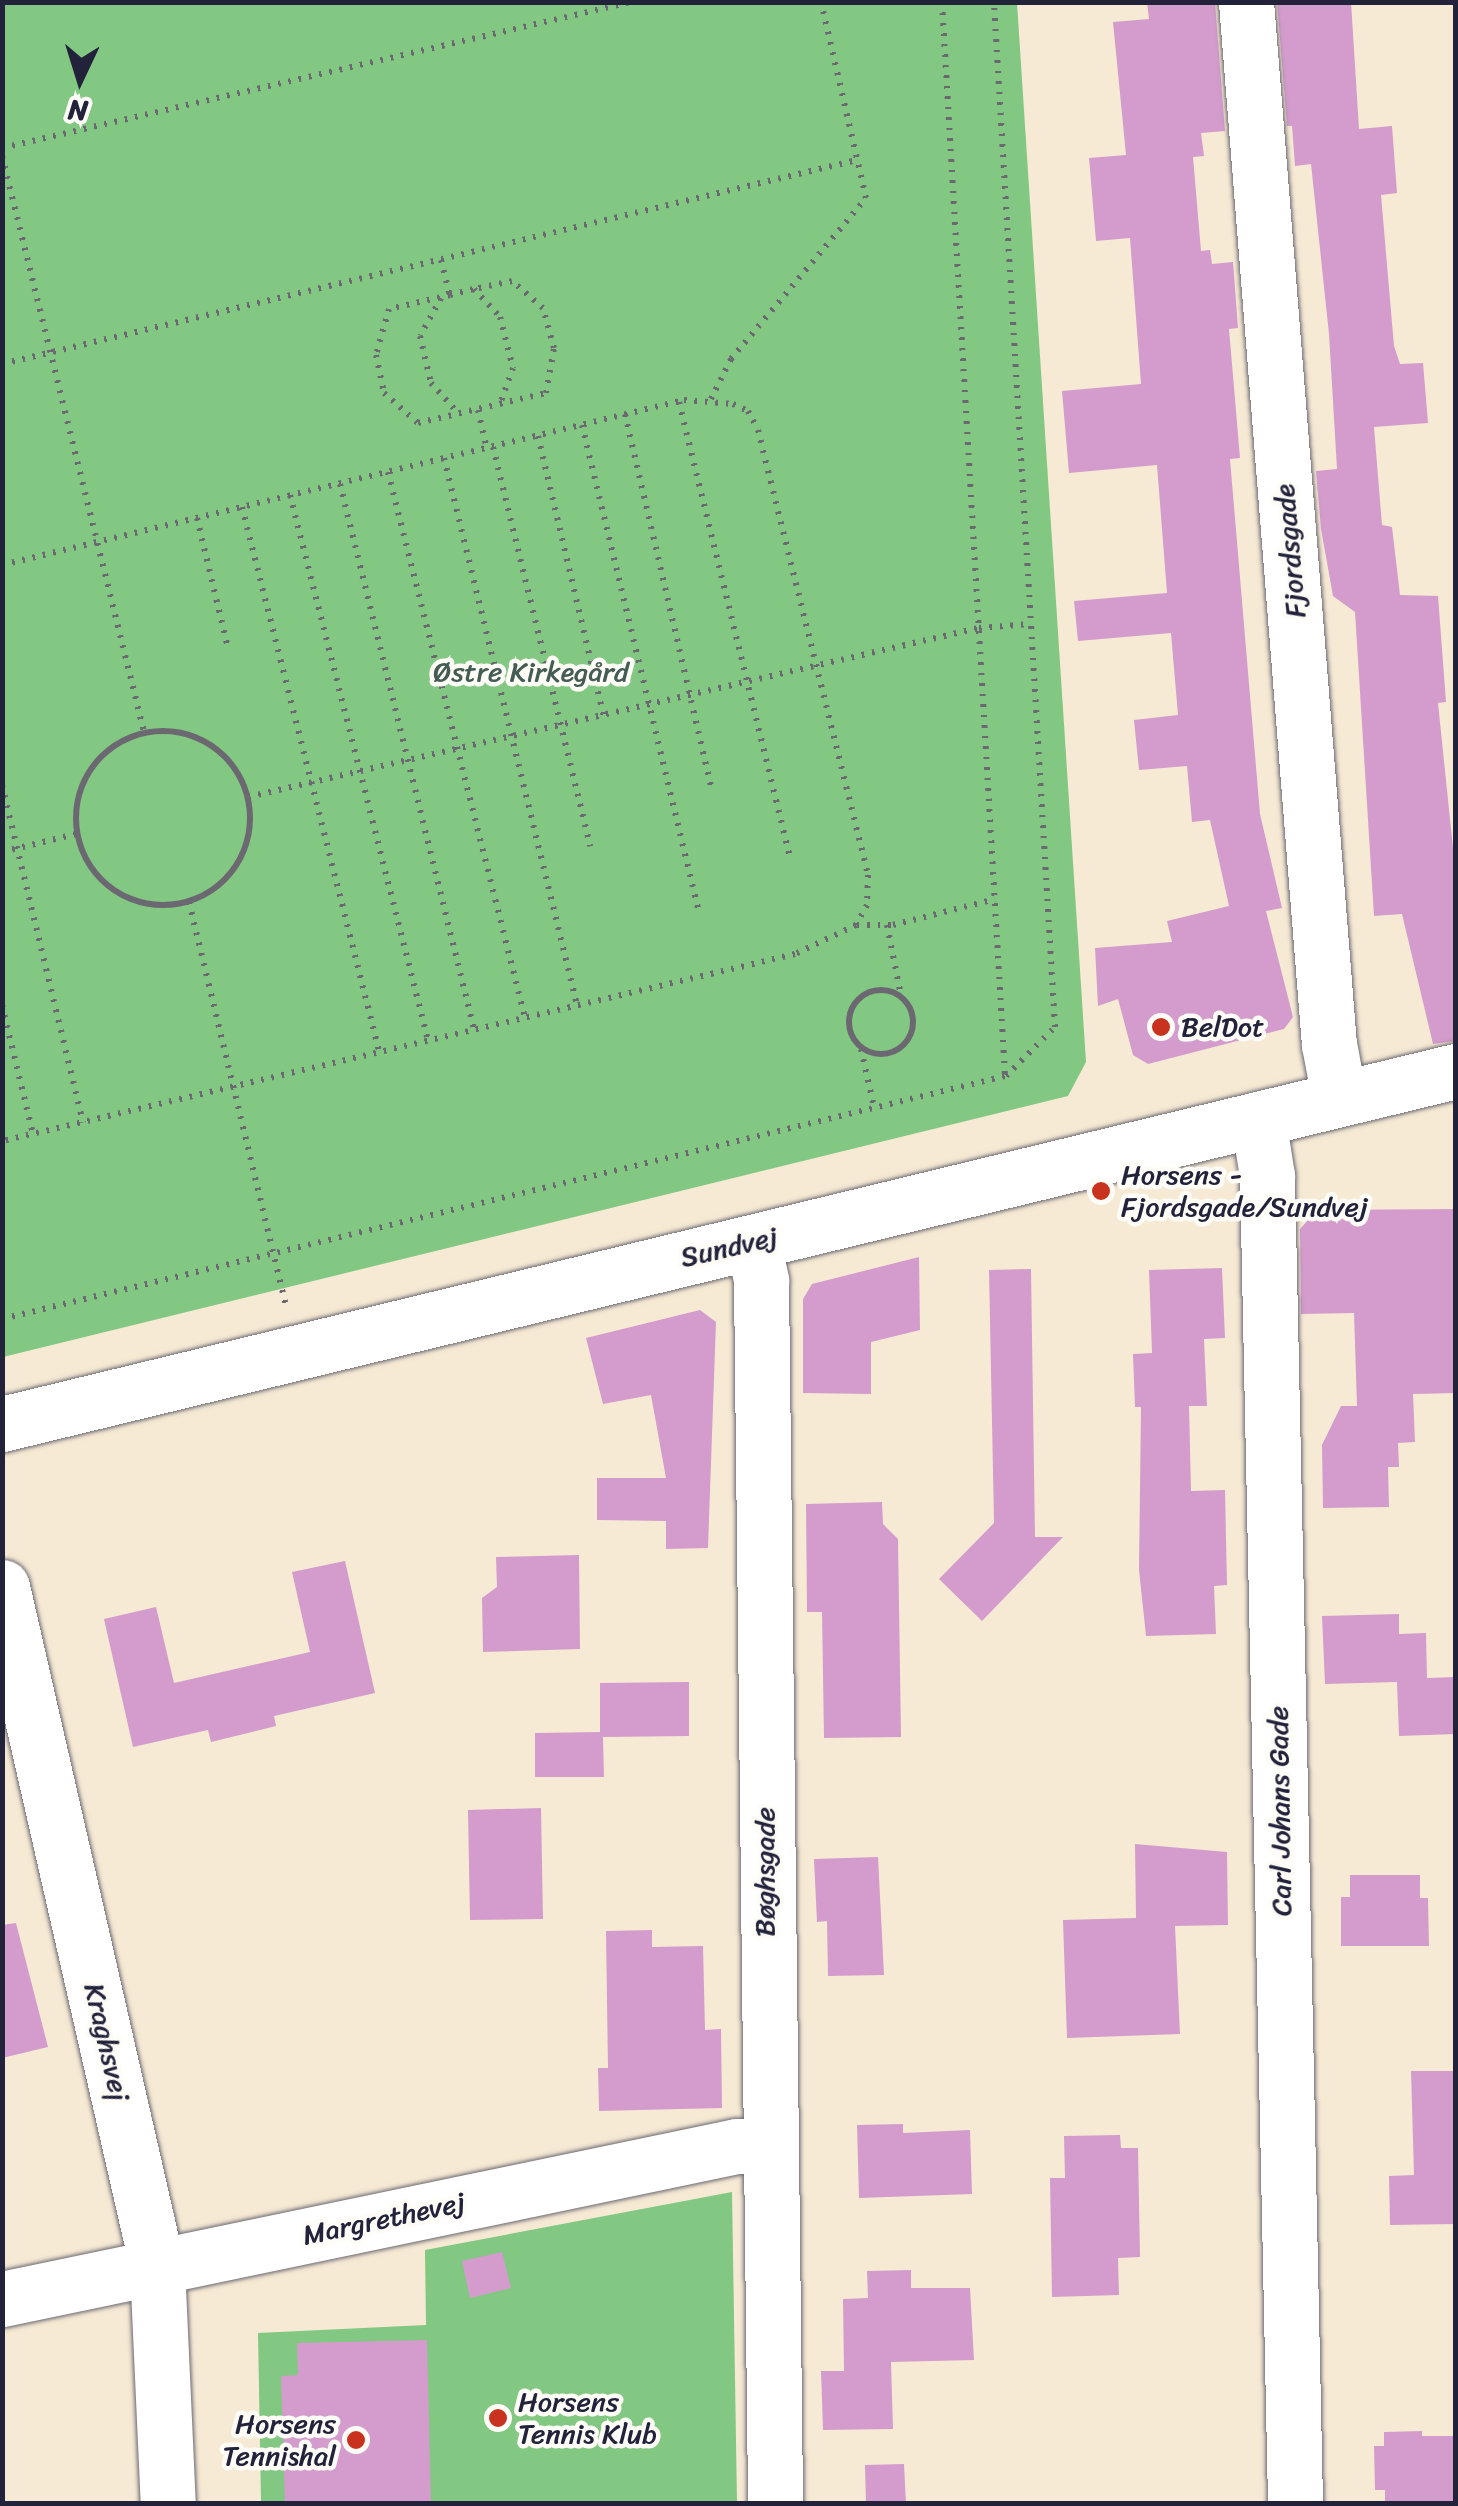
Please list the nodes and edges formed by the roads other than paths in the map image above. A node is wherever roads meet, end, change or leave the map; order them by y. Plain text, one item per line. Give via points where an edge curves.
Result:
1 (1246, 2) edge
2 (1456, 1070) edge
3 (1339, 1098) junction
4 (1258, 1119) junction
5 (753, 1242) junction
6 (2, 1424) edge
7 (2, 1587) edge
8 (767, 2146) junction
9 (157, 2266) junction
10 (2, 2299) edge
11 (168, 2504) edge
12 (775, 2504) edge
13 (1295, 2504) edge

1 - 3 street, Fjordsgade via 1329,1044
2 - 3 street, Sundvej
3 - 4 street, Sundvej
4 - 5 street, Sundvej
4 - 13 street, Carl Johans Gade via 1267,1176
5 - 6 street, Sundvej
5 - 8 street, Bøghsgade via 761,1282
7 - 9 street, Kraghsvej
8 - 9 street, Margrethevej via 738,2146
8 - 12 street, Bøghsgade
9 - 10 street, Margrethevej
9 - 11 street, Kraghsvej

